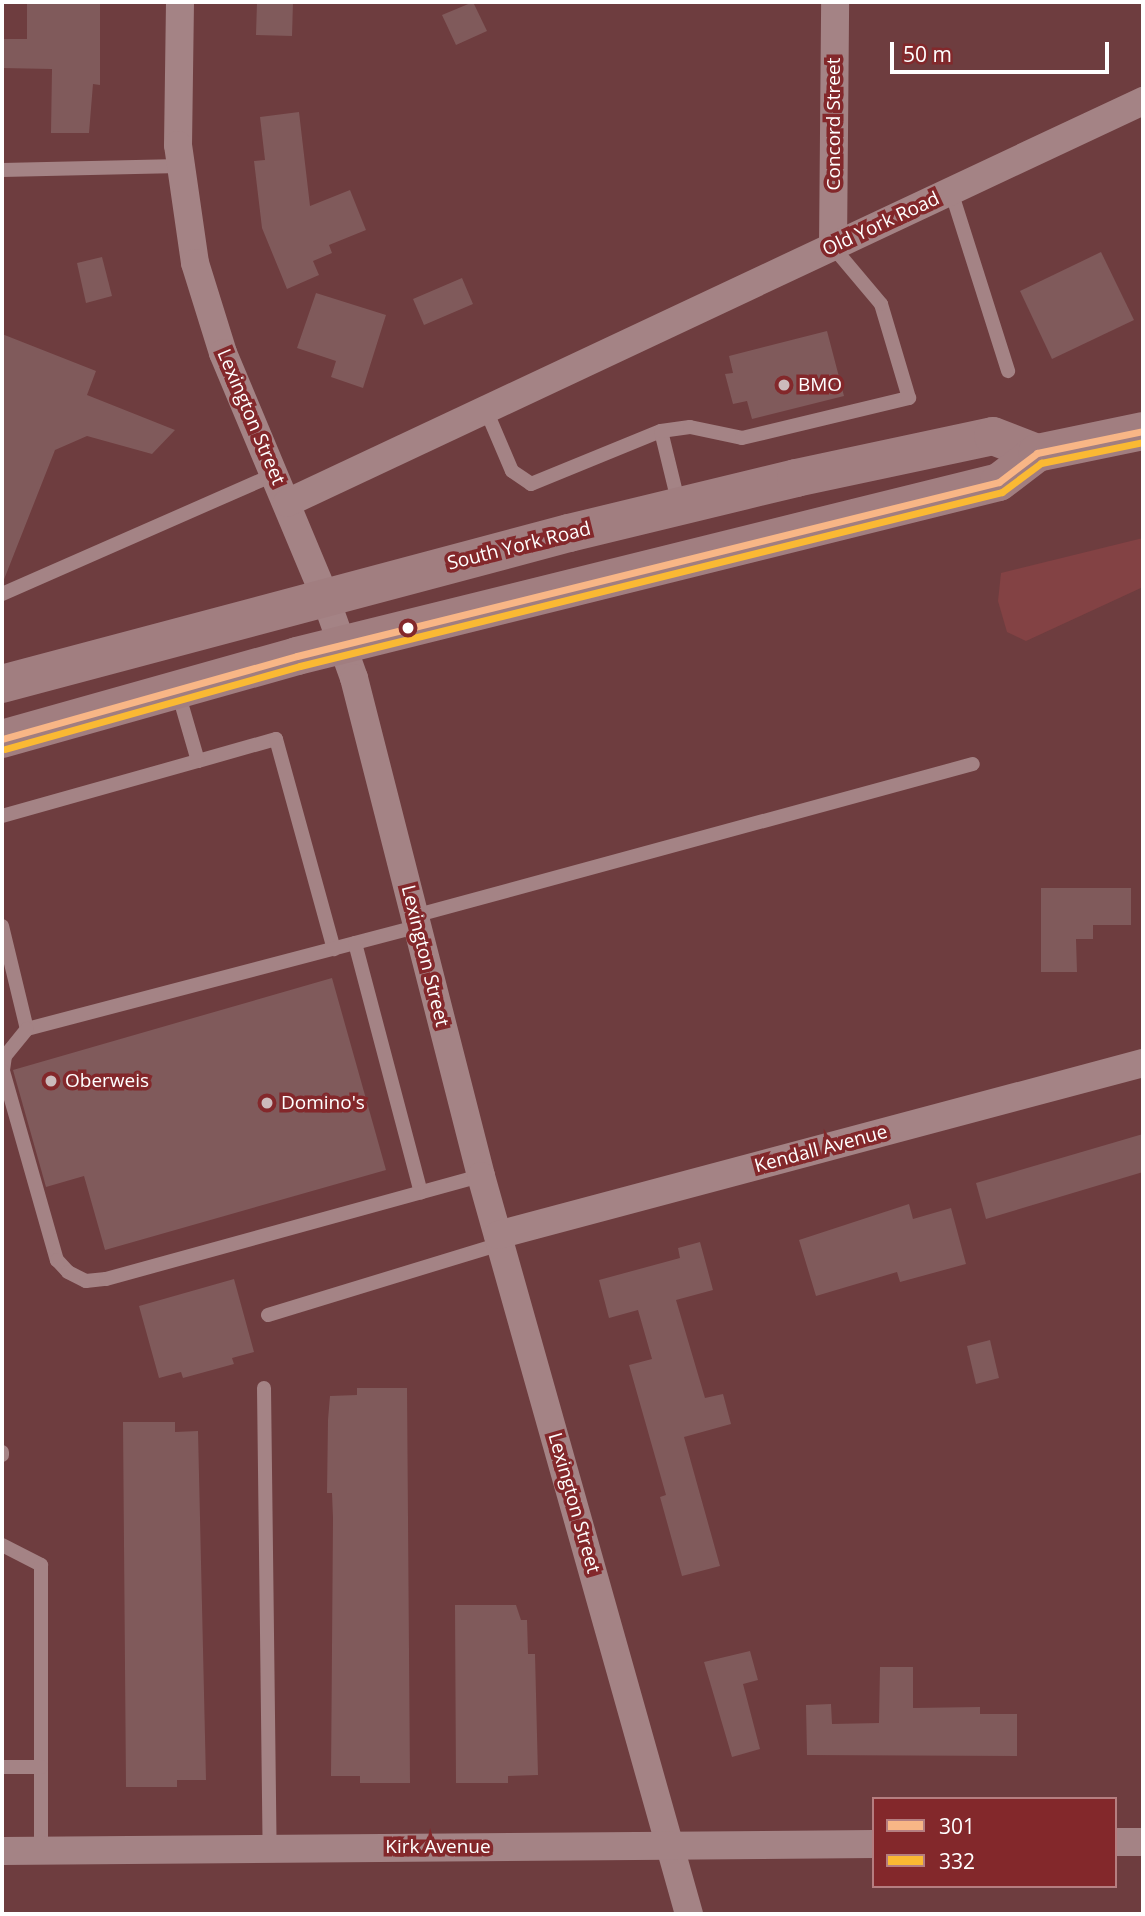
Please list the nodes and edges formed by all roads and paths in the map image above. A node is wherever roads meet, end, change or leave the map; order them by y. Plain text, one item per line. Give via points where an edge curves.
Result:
1 (180, 2) edge
2 (835, 2) edge
3 (1143, 101) edge
4 (180, 166) junction
5 (2, 170) edge
6 (951, 191) junction
7 (833, 247) junction
8 (1008, 371) dead end
9 (486, 410) junction
10 (662, 431) junction
11 (1143, 431) edge
12 (1037, 453) junction
13 (275, 474) junction
14 (287, 503) junction
15 (679, 506) junction
16 (2, 594) edge
17 (325, 597) junction
18 (342, 645) junction
19 (2, 684) edge
20 (178, 691) junction
21 (2, 739) edge
22 (198, 761) junction
23 (973, 764) dead end
24 (2, 816) edge
25 (416, 921) junction
26 (2, 926) edge
27 (355, 943) junction
28 (334, 949) junction
29 (27, 1029) junction
30 (1143, 1063) edge
31 (481, 1176) junction
32 (421, 1192) junction
33 (499, 1240) junction
34 (268, 1315) dead end
35 (264, 1388) dead end
36 (2, 1545) edge
37 (2, 1767) edge
38 (41, 1767) junction
39 (1117, 1842) edge
40 (1143, 1842) edge
41 (872, 1844) edge
42 (670, 1845) junction
43 (270, 1847) junction
44 (2, 1851) edge
45 (41, 1851) junction
46 (689, 1914) edge

1 - 4 street, Lexington Street
2 - 7 street, Concord Street
3 - 6 street, Old York Road
4 - 5 lane
4 - 13 street, Lexington Street via 187,225 206,304
6 - 7 street, Old York Road
6 - 8 lane
7 - 9 street, Old York Road
7 - 10 lane via 881,304 909,398 742,438 690,427
9 - 10 lane via 512,471 531,484
9 - 14 street
10 - 15 lane
11 - 12 main road
12 - 15 main road, South York Road via 993,436
12 - 18 main road via 999,482
13 - 14 street, Lexington Street
13 - 16 lane
14 - 17 street, Lexington Street
15 - 17 main road, South York Road
17 - 18 street, Lexington Street
17 - 19 main road, South York Road
18 - 20 main road
18 - 25 street, Lexington Street
20 - 21 main road
20 - 22 lane
22 - 24 lane
22 - 28 lane via 276,739
23 - 25 lane
25 - 27 lane
25 - 31 street, Lexington Street
26 - 29 lane
27 - 28 lane
27 - 32 lane
28 - 29 lane
29 - 32 lane via 5,1056 3,1072 57,1259 68,1272 86,1281
30 - 33 street, Kendall Avenue
31 - 32 lane
31 - 33 street, Lexington Street
33 - 34 lane
33 - 42 street, Lexington Street
35 - 43 lane
36 - 38 lane via 41,1565
37 - 38 lane
38 - 45 lane
39 - 40 street
41 - 42 street, Kirk Avenue
42 - 43 street, Kirk Avenue
42 - 46 street, Lexington Street
43 - 45 street, Kirk Avenue
44 - 45 street, Kirk Avenue

